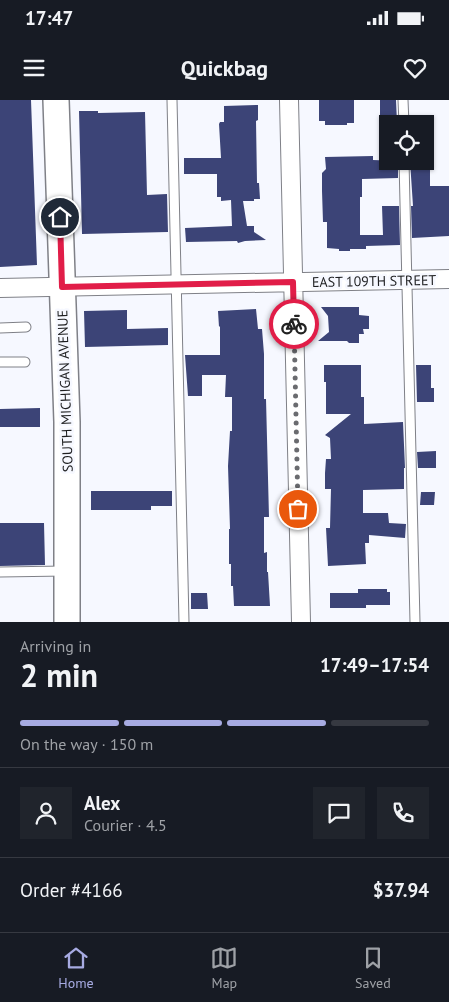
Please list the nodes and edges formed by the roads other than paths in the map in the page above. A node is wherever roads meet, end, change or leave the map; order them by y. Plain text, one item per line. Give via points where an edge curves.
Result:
1 (56, 100) edge
2 (172, 100) edge
3 (289, 100) edge
4 (403, 100) edge
5 (404, 115) edge
6 (404, 170) edge
7 (449, 279) edge
8 (407, 280) junction
9 (293, 282) junction
10 (176, 285) junction
11 (62, 287) junction
12 (0, 288) edge
13 (26, 327) dead end
14 (0, 328) edge
15 (0, 362) edge
16 (25, 362) dead end
17 (68, 571) junction
18 (0, 572) edge
19 (67, 622) edge
20 (184, 622) edge
21 (301, 622) edge
22 (415, 622) edge

1 - 11 main road, SOUTH MICHIGAN AVENUE
2 - 10 lane
3 - 9 street
4 - 5 lane
6 - 8 lane
7 - 8 street, EAST 109TH STREET
8 - 9 street, EAST 109TH STREET
8 - 22 lane
9 - 10 street, EAST 109TH STREET
9 - 21 street
10 - 11 street, EAST 109TH STREET
10 - 20 lane
11 - 12 street, EAST 109TH STREET
11 - 17 main road, SOUTH MICHIGAN AVENUE
13 - 14 lane
15 - 16 lane
17 - 18 lane
17 - 19 main road, SOUTH MICHIGAN AVENUE

